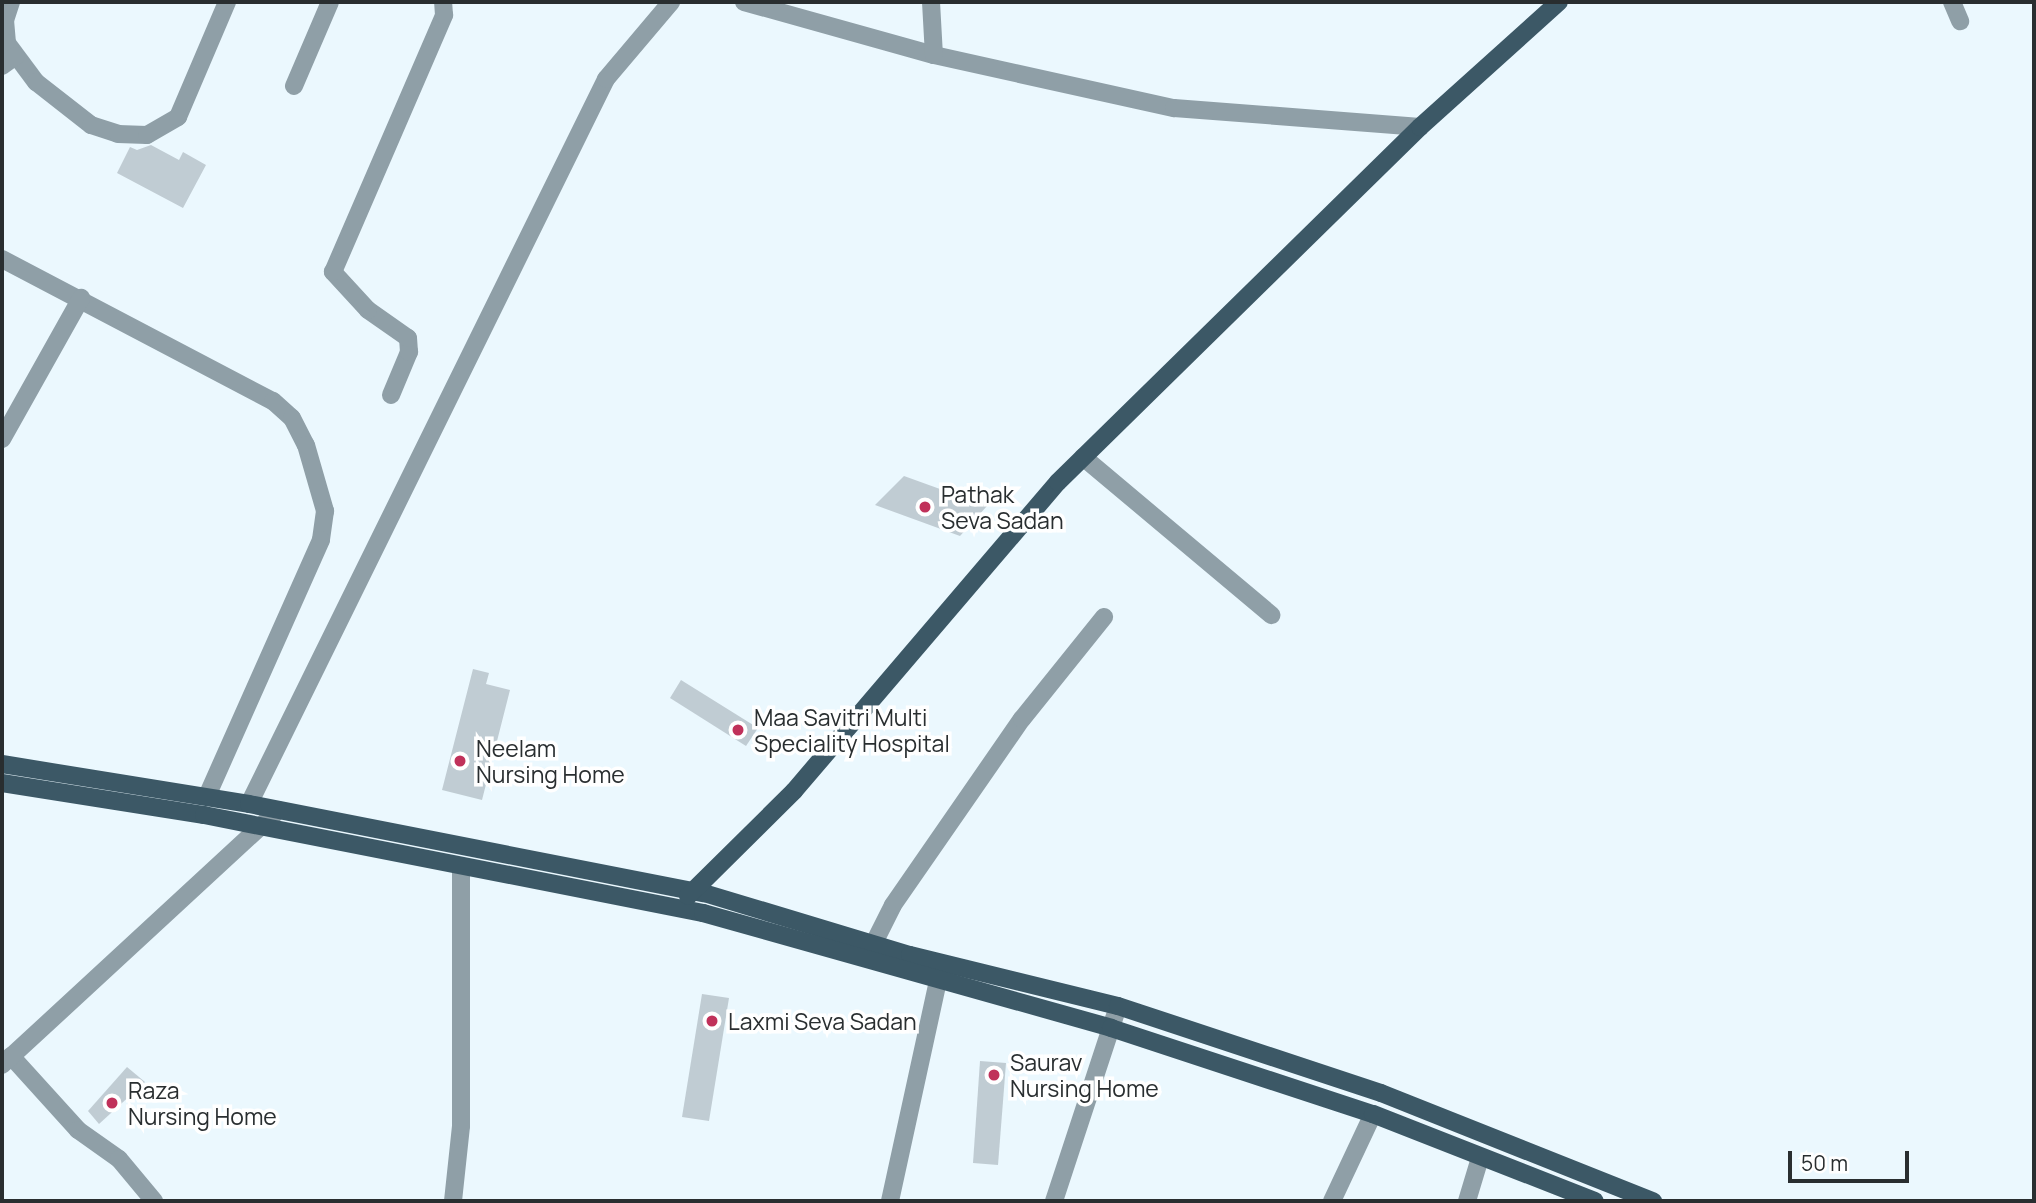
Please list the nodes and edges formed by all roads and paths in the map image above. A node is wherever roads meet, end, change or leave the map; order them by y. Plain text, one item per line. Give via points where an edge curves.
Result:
1 (11, 2) edge
2 (227, 2) edge
3 (330, 2) edge
4 (443, 2) edge
5 (671, 2) edge
6 (744, 2) edge
7 (931, 2) edge
8 (1559, 2) edge
9 (1951, 2) edge
10 (1960, 21) dead end
11 (934, 55) junction
12 (9, 61) edge
13 (294, 86) dead end
14 (1420, 127) junction
15 (2, 260) edge
16 (81, 298) junction
17 (391, 395) dead end
18 (2, 439) edge
19 (1083, 457) junction
20 (1271, 615) dead end
21 (1104, 617) dead end
22 (2, 764) edge
23 (2, 783) edge
24 (207, 796) junction
25 (249, 804) junction
26 (278, 810) junction
27 (260, 827) junction
28 (461, 869) junction
29 (692, 891) junction
30 (679, 907) junction
31 (874, 943) junction
32 (938, 981) junction
33 (1118, 1006) junction
34 (1111, 1028) junction
35 (6, 1060) edge
36 (1373, 1114) junction
37 (1480, 1158) junction
38 (154, 1201) edge
39 (453, 1201) edge
40 (890, 1201) edge
41 (1054, 1201) edge
42 (1332, 1201) edge
43 (1467, 1201) edge
44 (1592, 1201) edge
45 (1653, 1201) edge

1 - 12 street via 5,20
2 - 12 street via 178,117 147,135 118,134 91,125
3 - 13 street
4 - 17 street via 444,15 333,272 369,310 408,338 409,352
5 - 25 street via 606,79
6 - 11 street
7 - 11 street
8 - 14 main road
9 - 10 street
11 - 14 street via 1174,108
14 - 19 main road
15 - 16 street
16 - 18 street
16 - 24 street via 273,401 292,418 306,445 325,511 313,560
19 - 20 street
19 - 29 main road via 794,791
21 - 31 street via 1022,719 893,905
22 - 24 main road
23 - 27 main road
24 - 25 main road
25 - 26 main road
26 - 27 street
26 - 29 main road
27 - 28 main road
27 - 35 street
28 - 30 main road
28 - 39 street via 461,1126
29 - 30 main road
29 - 31 main road
30 - 32 main road
31 - 33 main road
32 - 34 main road
32 - 40 street
33 - 34 street
33 - 45 main road via 1381,1093
34 - 36 main road
34 - 41 street
35 - 38 street via 78,1130 119,1160
36 - 37 main road
36 - 42 street
37 - 43 street
37 - 44 main road

